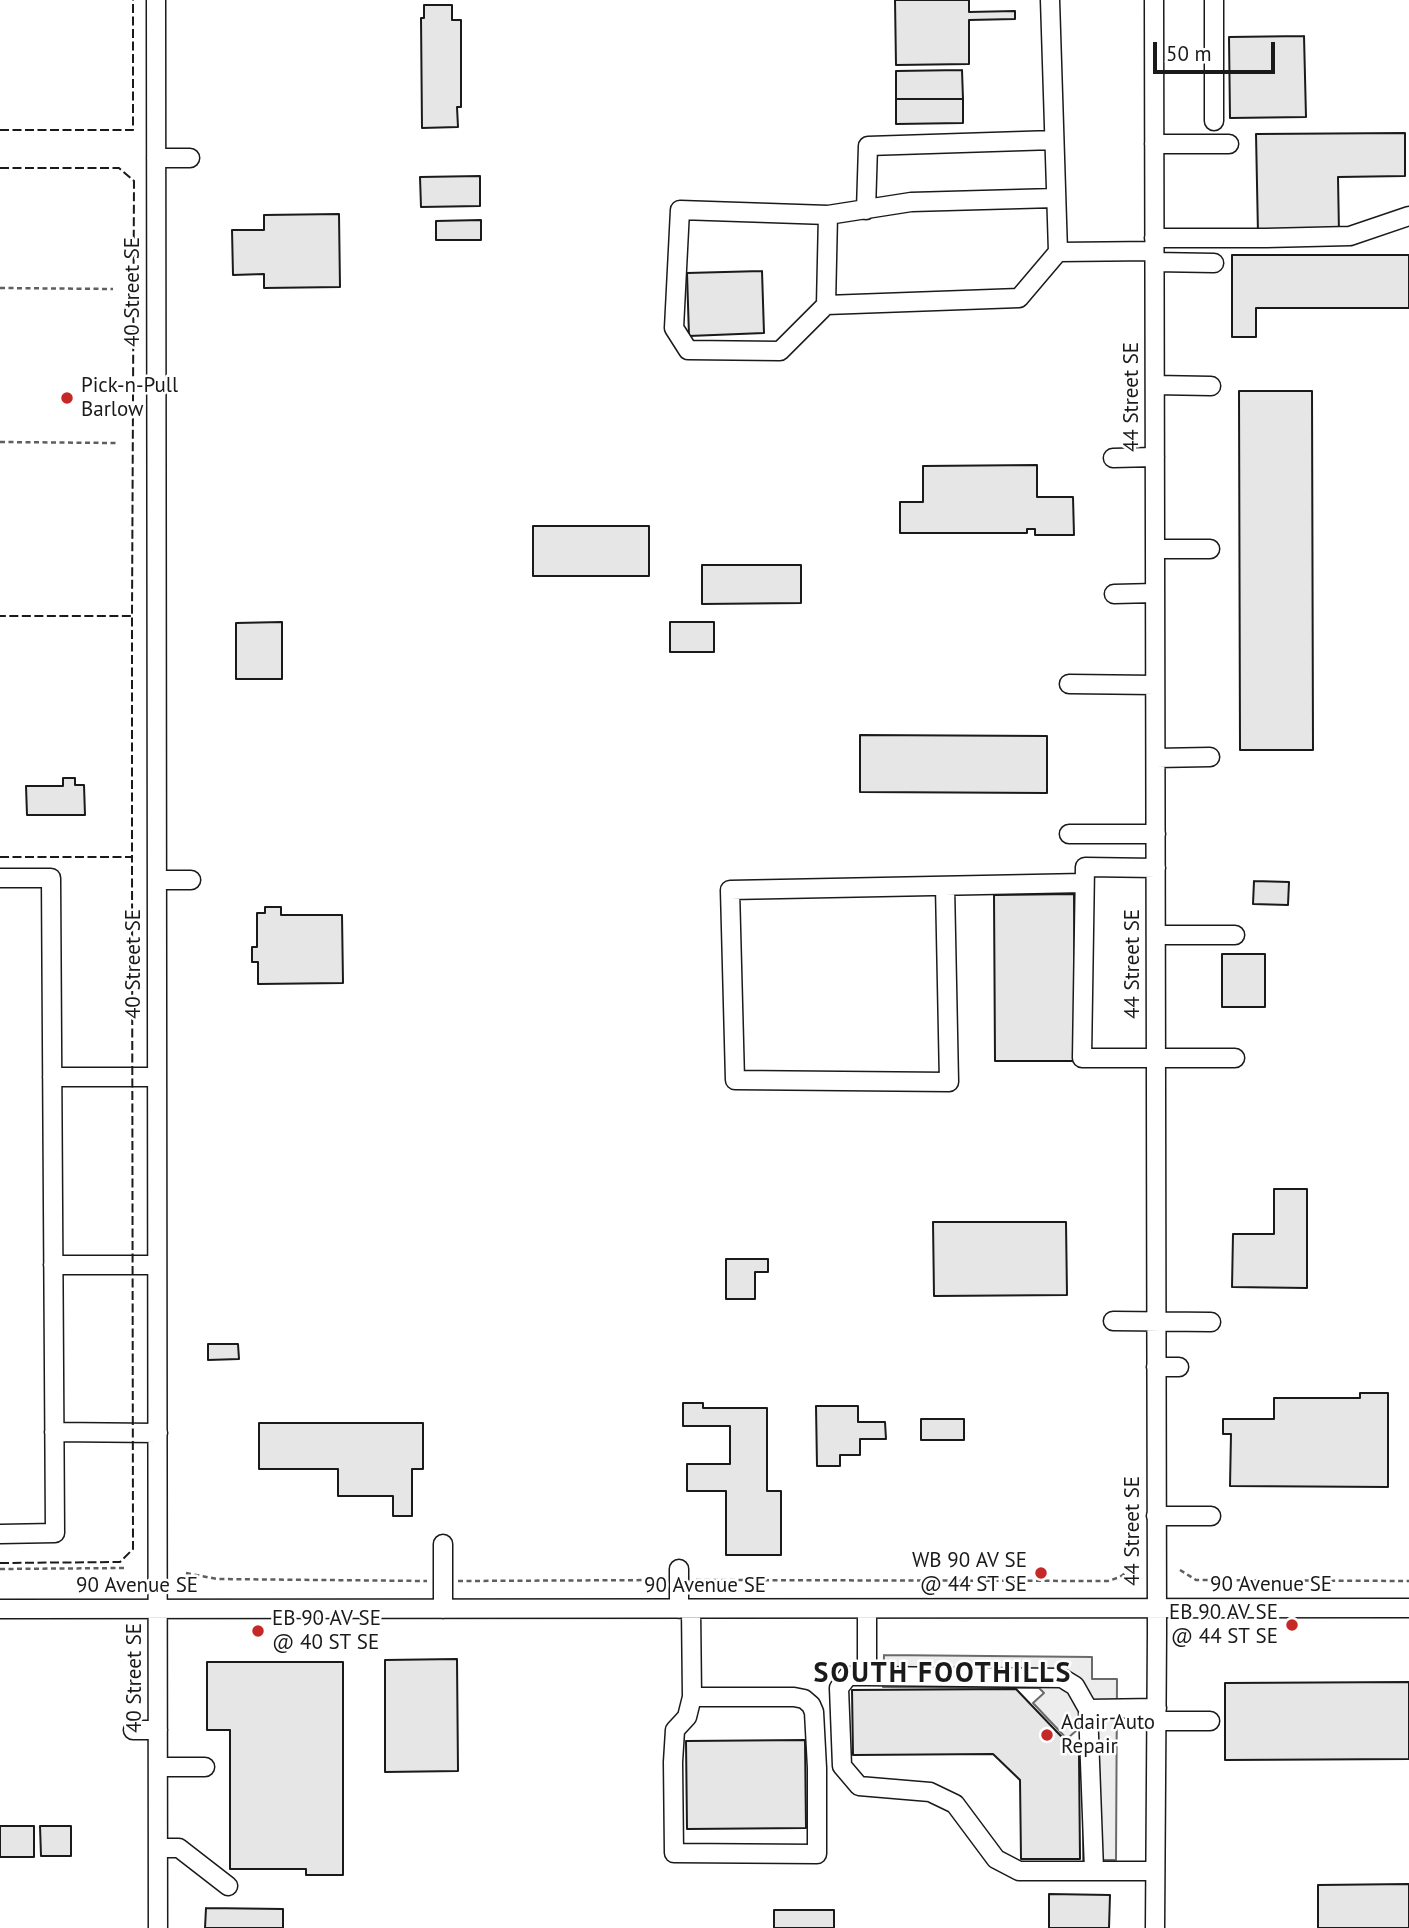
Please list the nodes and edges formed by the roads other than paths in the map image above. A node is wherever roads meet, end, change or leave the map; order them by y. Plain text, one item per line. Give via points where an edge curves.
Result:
1 (156, 0) edge
2 (1050, 0) edge
3 (1154, 0) edge
4 (1214, 0) edge
5 (1214, 121) dead end
6 (1054, 140) junction
7 (1154, 144) junction
8 (1229, 144) dead end
9 (156, 158) junction
10 (190, 158) dead end
11 (1055, 198) junction
12 (866, 210) junction
13 (828, 215) junction
14 (1409, 216) edge
15 (1155, 250) junction
16 (1058, 252) junction
17 (1214, 263) dead end
18 (826, 305) junction
19 (1155, 385) junction
20 (1211, 386) dead end
21 (1155, 457) junction
22 (1113, 458) dead end
23 (1155, 549) junction
24 (1210, 550) dead end
25 (1155, 593) junction
26 (1114, 594) dead end
27 (1069, 684) dead end
28 (1155, 685) junction
29 (1210, 757) dead end
30 (1156, 758) junction
31 (1069, 834) dead end
32 (1156, 834) junction
33 (1156, 868) junction
34 (0, 878) edge
35 (157, 880) junction
36 (191, 880) dead end
37 (1084, 883) junction
38 (945, 886) junction
39 (1156, 935) junction
40 (1235, 935) dead end
41 (1156, 1057) junction
42 (1235, 1058) dead end
43 (52, 1077) junction
44 (157, 1077) junction
45 (53, 1265) junction
46 (157, 1265) junction
47 (1113, 1321) dead end
48 (1156, 1322) junction
49 (1211, 1322) dead end
50 (1156, 1367) junction
51 (1179, 1367) dead end
52 (54, 1432) junction
53 (158, 1433) junction
54 (1156, 1516) junction
55 (1211, 1516) dead end
56 (0, 1534) edge
57 (443, 1544) dead end
58 (679, 1575) road end
59 (1156, 1608) junction
60 (1409, 1608) edge
61 (0, 1609) edge
62 (158, 1609) junction
63 (443, 1609) junction
64 (685, 1609) junction
65 (867, 1609) junction
66 (867, 1676) junction
67 (692, 1697) junction
68 (1088, 1709) junction
69 (1157, 1715) junction
70 (1210, 1721) dead end
71 (133, 1730) dead end
72 (158, 1730) junction
73 (158, 1767) junction
74 (205, 1767) dead end
75 (158, 1848) junction
76 (1094, 1870) junction
77 (1155, 1871) junction
78 (228, 1886) dead end
79 (158, 1928) edge
80 (1155, 1928) edge

1 - 9 street, 40 Street SE
2 - 6 street
3 - 7 street, 44 Street SE
4 - 5 street
6 - 11 street
6 - 12 street via 868,146
7 - 8 street
7 - 15 street, 44 Street SE
9 - 10 street
9 - 35 street, 40 Street SE
11 - 12 street via 911,202
11 - 16 street
12 - 13 street
13 - 18 street
13 - 18 street via 680,210 674,328 688,350 780,351
14 - 15 street via 1350,236
15 - 16 street
15 - 17 street
15 - 19 street, 44 Street SE
16 - 18 street via 1019,298
19 - 20 street
19 - 21 street, 44 Street SE
21 - 22 street
21 - 23 street, 44 Street SE
23 - 24 street
23 - 25 street, 44 Street SE
25 - 26 street
25 - 28 street, 44 Street SE
27 - 28 street
28 - 30 street, 44 Street SE
29 - 30 street
30 - 32 street, 44 Street SE
31 - 32 street
32 - 33 street, 44 Street SE
33 - 37 street via 1085,867
33 - 39 street, 44 Street SE
34 - 43 street via 51,878
35 - 36 street
35 - 44 street, 40 Street SE
37 - 38 street
37 - 41 street via 1082,1058
38 - 38 street via 730,890 735,1080 949,1082
39 - 40 street
39 - 41 street, 44 Street SE
41 - 42 street
41 - 48 street, 44 Street SE
43 - 44 street
43 - 45 street
44 - 46 street, 40 Street SE
45 - 46 street
45 - 52 street
46 - 53 street, 40 Street SE
47 - 48 street
48 - 49 street
48 - 50 street, 44 Street SE
50 - 51 street
50 - 54 street, 44 Street SE
52 - 53 street
52 - 56 street via 55,1533
53 - 62 street, 40 Street SE
54 - 55 street
54 - 59 street, 44 Street SE
57 - 63 street
58 - 64 street
59 - 60 street, 90 Avenue SE
59 - 65 street, 90 Avenue SE
59 - 69 street, 44 Street SE
61 - 62 street, 90 Avenue SE
62 - 63 street, 90 Avenue SE
62 - 72 street, 40 Street SE
63 - 64 street, 90 Avenue SE
64 - 65 street, 90 Avenue SE
64 - 67 street
65 - 66 street
66 - 68 street via 1062,1678 1075,1686
66 - 76 street via 848,1676 839,1689 842,1766 859,1786 930,1792 955,1804 996,1859 1020,1871
67 - 67 street via 687,1717 675,1730 674,1853 817,1854 811,1705 794,1697
68 - 69 street
68 - 76 street
69 - 70 street
69 - 77 street, 44 Street SE
71 - 72 street
72 - 73 street, 40 Street SE
73 - 74 street
73 - 75 street, 40 Street SE
75 - 78 street via 179,1848
75 - 79 street, 40 Street SE
76 - 77 street
77 - 80 street, 44 Street SE

